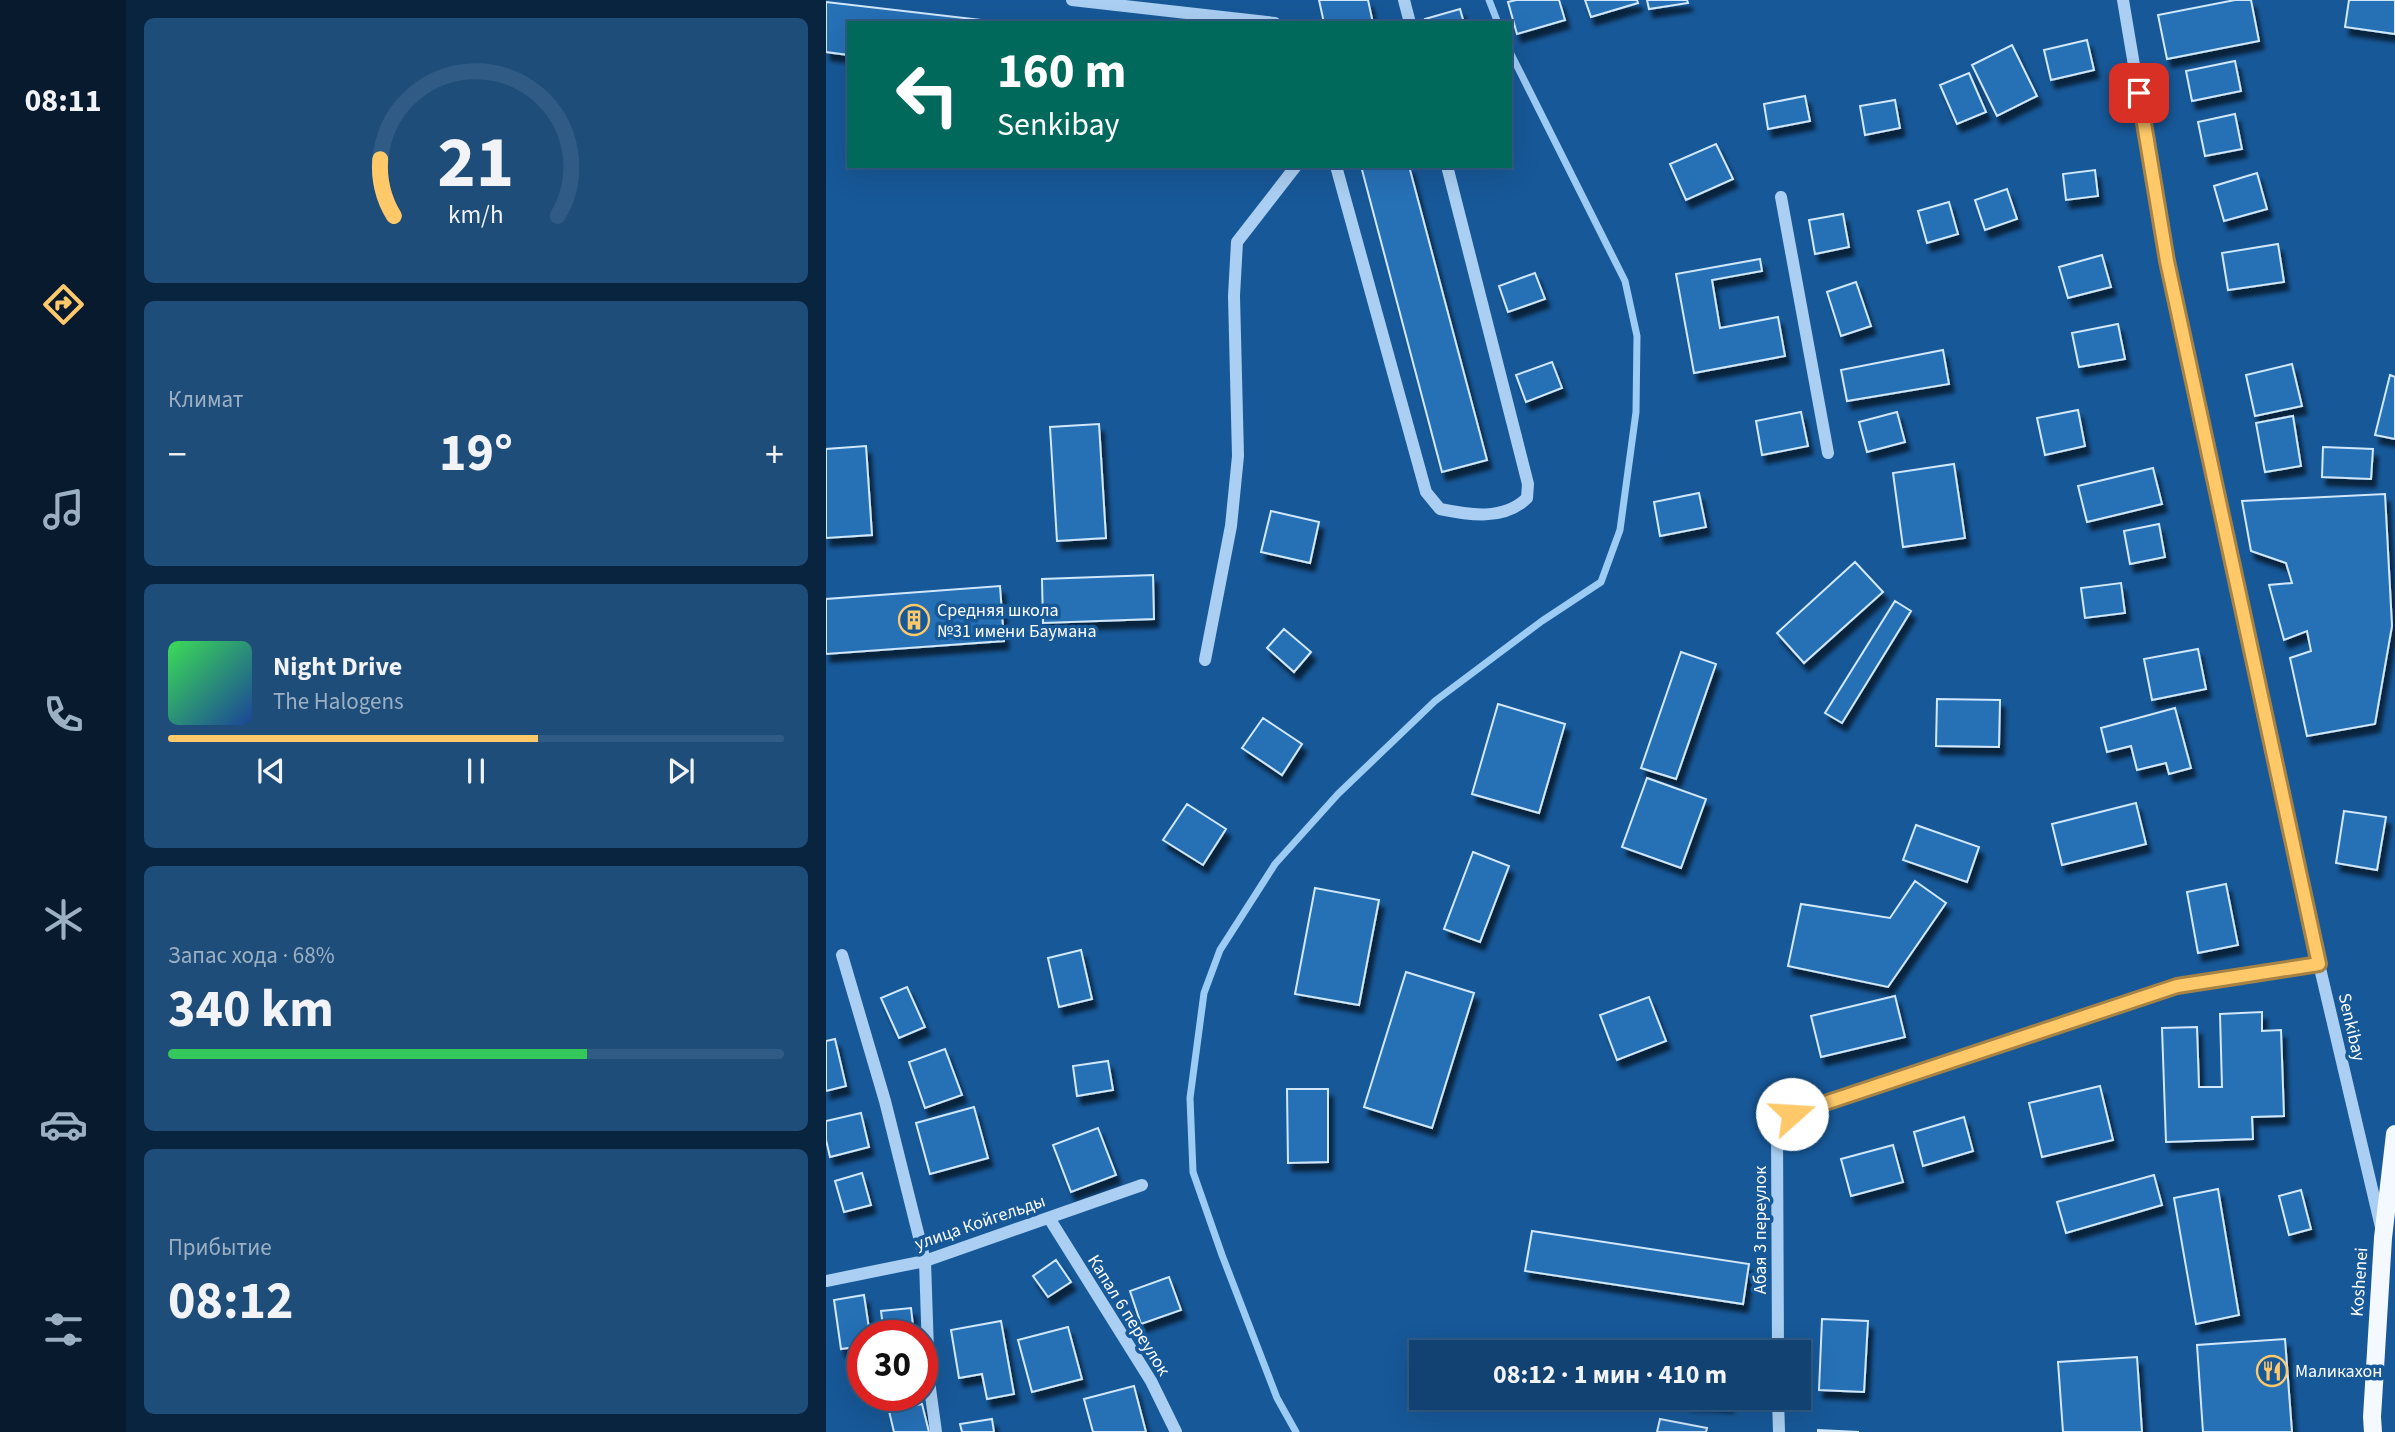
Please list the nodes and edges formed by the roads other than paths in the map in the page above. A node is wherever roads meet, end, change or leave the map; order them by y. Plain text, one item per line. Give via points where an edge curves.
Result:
1 (1072, 0) edge
2 (1404, 0) edge
3 (2123, 0) edge
4 (1257, 21) edge
5 (1409, 21) edge
6 (1294, 168) edge
7 (1337, 168) edge
8 (1448, 168) edge
9 (1780, 197) dead end
10 (1828, 453) dead end
11 (1205, 660) dead end
12 (842, 955) dead end
13 (2319, 964) junction
14 (2395, 1134) edge
15 (1142, 1185) dead end
16 (1049, 1218) junction
17 (2383, 1238) junction
18 (925, 1261) junction
19 (826, 1281) edge
20 (1778, 1340) edge
21 (1778, 1410) edge
22 (936, 1432) edge
23 (1177, 1432) edge
24 (1779, 1432) edge
25 (2373, 1432) edge

1 - 4 street
2 - 5 street
3 - 13 street, Senkibay via 2167,261
6 - 11 street via 1237,242 1238,456 1231,526
7 - 8 street via 1426,492 1440,509 1478,516 1518,507 1527,498 1528,484
9 - 10 street
12 - 18 street
13 - 17 street, Senkibay
13 - 20 street, Абая 3 переулок via 2177,986 1782,1120 1777,1130
14 - 17 main road, Koshenei
15 - 16 street, улица Койгельды
16 - 18 street, улица Койгельды
16 - 23 street, Капал 6 переулок via 1151,1381
17 - 25 main road, Koshenei
18 - 19 street, улица Койгельды
18 - 22 street via 929,1381
21 - 24 street

